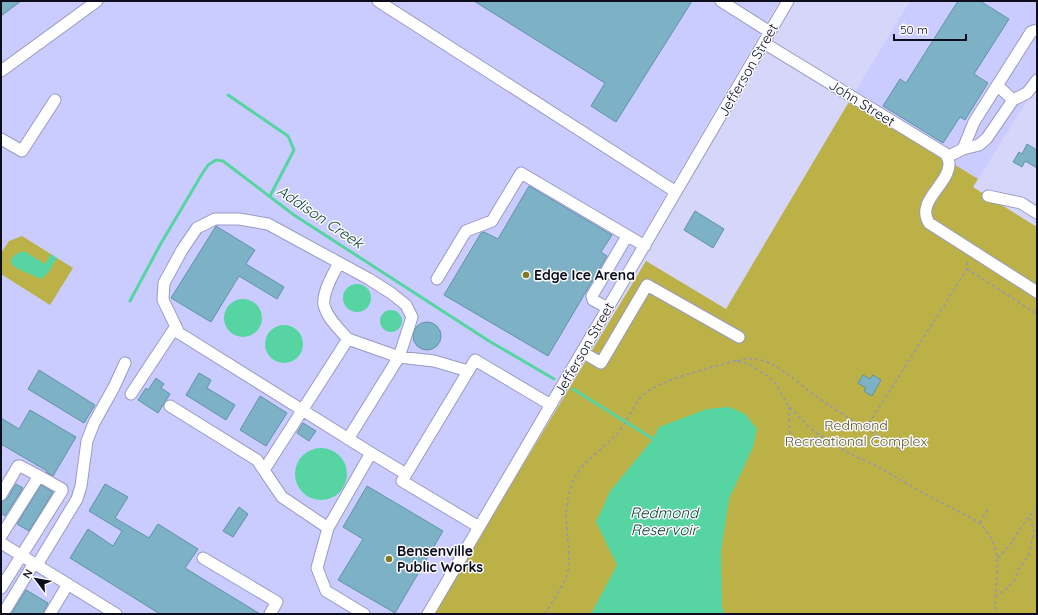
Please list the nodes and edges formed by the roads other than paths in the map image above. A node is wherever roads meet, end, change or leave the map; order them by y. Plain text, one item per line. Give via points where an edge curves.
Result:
1 (97, 1) edge
2 (378, 1) edge
3 (721, 1) edge
4 (788, 1) edge
5 (1037, 30) edge
6 (770, 32) junction
7 (764, 42) junction
8 (1, 71) edge
9 (1037, 80) edge
10 (998, 86) junction
11 (55, 100) dead end
12 (1013, 100) junction
13 (1, 139) edge
14 (963, 149) junction
15 (947, 157) junction
16 (676, 192) junction
17 (988, 196) dead end
18 (1037, 213) edge
19 (627, 236) junction
20 (645, 246) junction
21 (339, 263) junction
22 (437, 279) dead end
23 (1037, 292) edge
24 (608, 308) junction
25 (176, 326) junction
26 (739, 337) dead end
27 (348, 339) junction
28 (582, 352) junction
29 (399, 357) junction
30 (125, 363) dead end
31 (468, 371) junction
32 (131, 394) dead end
33 (551, 405) junction
34 (170, 406) dead end
35 (301, 410) junction
36 (348, 439) junction
37 (371, 453) junction
38 (264, 470) junction
39 (406, 474) junction
40 (39, 476) junction
41 (1, 494) edge
42 (479, 527) junction
43 (328, 528) junction
44 (1, 536) edge
45 (1, 543) edge
46 (22, 556) junction
47 (203, 558) dead end
48 (36, 564) junction
49 (68, 584) junction
50 (1, 588) edge
51 (112, 613) edge
52 (3, 614) edge
53 (50, 614) edge
54 (270, 614) edge
55 (364, 614) edge
56 (428, 614) edge

1 - 8 street
2 - 16 street
3 - 6 street
4 - 6 street, Jefferson Street
5 - 10 street via 1031,32
6 - 7 street, Jefferson Street
7 - 15 street, John Street via 946,154
7 - 16 street, Jefferson Street
9 - 12 street via 1027,93
10 - 12 street
10 - 14 street via 974,122
11 - 13 street via 22,151
12 - 14 street via 987,138 979,145
14 - 15 street
15 - 23 street via 948,171 928,205 925,217 929,223
16 - 20 street, Jefferson Street
17 - 18 street via 1021,203
19 - 20 street
19 - 22 street via 520,173 492,221 466,231
19 - 24 street via 592,296 593,300
20 - 24 street, Jefferson Street
21 - 25 street via 268,224 239,218 215,219 197,228 164,283 163,300
21 - 27 street via 328,284 324,305 332,322
21 - 29 street via 369,279 406,305 412,317
24 - 28 street, Jefferson Street
25 - 32 street via 143,383
25 - 35 street via 179,333
26 - 28 street via 646,285 601,363
27 - 29 street
27 - 35 street
28 - 33 street, Jefferson Street
29 - 31 street via 434,361
29 - 36 street
30 - 48 street via 86,441 77,499
31 - 33 street via 475,360
31 - 39 street
33 - 42 street, Jefferson Street
34 - 38 street via 258,460
35 - 36 street
35 - 38 street
36 - 37 street
37 - 39 street
37 - 43 street
38 - 43 street via 282,497
39 - 42 street via 402,481
40 - 41 street via 18,466
40 - 44 street
40 - 46 street via 62,491
42 - 56 street, Jefferson Street
43 - 55 street via 317,568 326,591
45 - 46 street
46 - 48 street
46 - 50 street
47 - 54 street via 277,602
48 - 49 street
48 - 52 street
49 - 51 street
49 - 53 street

